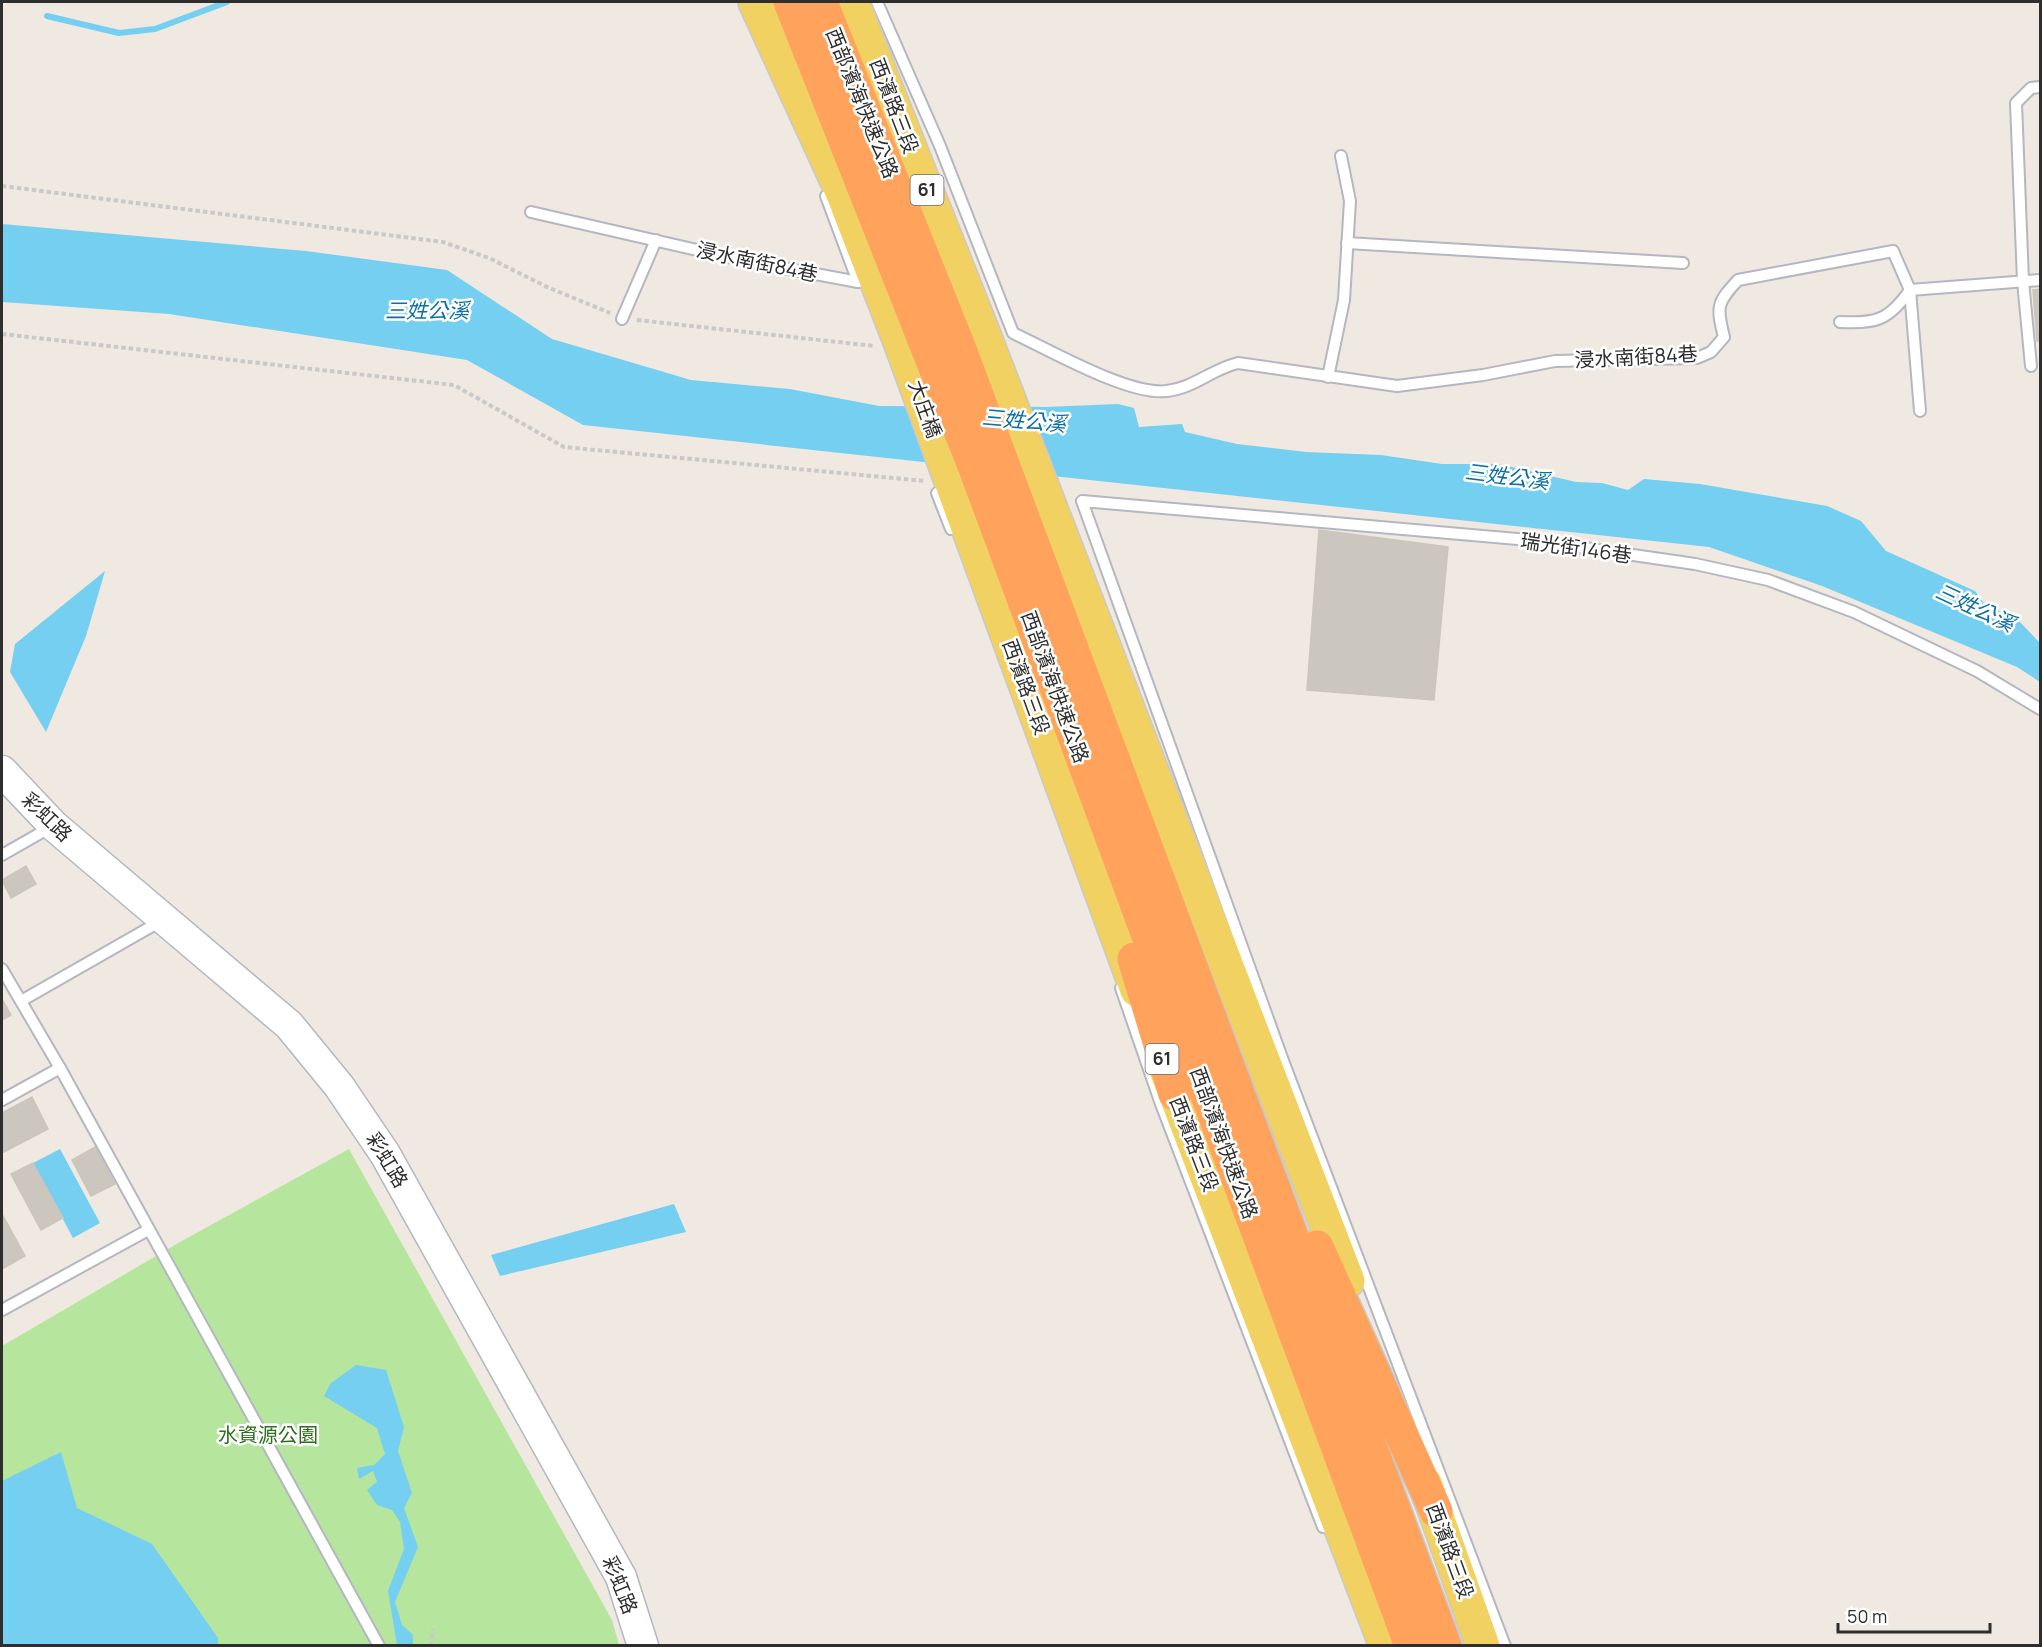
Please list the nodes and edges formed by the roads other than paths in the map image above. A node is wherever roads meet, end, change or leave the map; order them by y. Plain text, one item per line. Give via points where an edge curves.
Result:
1 (746, 2) edge
2 (755, 2) edge
3 (790, 2) edge
4 (821, 2) edge
5 (852, 2) edge
6 (877, 2) edge
7 (2040, 87) edge
8 (802, 134) dead end
9 (1341, 156) dead end
10 (823, 188) dead end
11 (531, 212) dead end
12 (656, 240) junction
13 (1347, 243) junction
14 (1683, 263) dead end
15 (2040, 280) edge
16 (2023, 281) junction
17 (1910, 290) junction
18 (622, 319) road end
19 (1840, 322) dead end
20 (1013, 333) joint
21 (2031, 366) dead end
22 (953, 371) junction
23 (1328, 377) junction
24 (1920, 411) dead end
25 (967, 477) junction
26 (1082, 501) joint
27 (954, 535) dead end
28 (1045, 661) junction
29 (2040, 709) edge
30 (2, 771) edge
31 (54, 826) junction
32 (2, 855) edge
33 (162, 920) junction
34 (1191, 966) junction
35 (2, 969) edge
36 (1116, 975) dead end
37 (21, 1002) junction
38 (60, 1068) junction
39 (1175, 1094) junction
40 (2, 1100) edge
41 (148, 1230) junction
42 (2, 1310) edge
43 (1436, 1511) junction
44 (1327, 1536) dead end
45 (379, 1646) edge
46 (643, 1646) edge
47 (1386, 1646) edge
48 (1411, 1646) edge
49 (1445, 1646) edge
50 (1483, 1646) edge
51 (1505, 1646) edge

1 - 8 lane
2 - 25 main road, 大庄橋 / 61 via 843,194 892,347
3 - 22 highway, 西部濱海快速公路 / 61
4 - 22 highway, 西部濱海快速公路 / 61
5 - 43 main road, 西濱路三段 / 61
6 - 20 lane, 西濱路三段 via 940,146
7 - 16 lane via 2031,88 2016,103
9 - 13 lane via 1350,201
10 - 12 lane, 浸水南街84巷 via 858,282
11 - 12 lane, 浸水南街84巷
12 - 18 lane
13 - 14 lane
13 - 23 lane via 1344,300
15 - 16 lane
16 - 17 lane
16 - 21 lane
17 - 19 lane via 1895,311 1864,323
17 - 23 lane, 浸水南街84巷 via 1893,251 1738,280 1722,298 1717,311 1724,337 1711,352 1697,358 1556,361 1397,386
17 - 24 lane
20 - 23 lane, 浸水南街84巷 via 1134,388 1165,392 1193,385 1220,367 1238,363
22 - 25 highway, 大庄橋 / 61
25 - 27 lane
25 - 28 highway, 西部濱海快速公路 / 61
25 - 34 highway, 西部濱海快速公路 / 61
25 - 39 main road, 西濱路三段 / 61
26 - 29 lane, 瑞光街146巷 via 1530,540 1768,580 1854,612 1977,671
26 - 51 lane, 西濱路三段 via 1278,1047
28 - 39 highway
28 - 48 highway, 西部濱海快速公路 / 61
30 - 31 street, 彩虹路
31 - 32 lane
31 - 33 street, 彩虹路
33 - 37 lane
33 - 46 street, 彩虹路 via 289,1025 339,1086 385,1154 621,1577
34 - 43 highway
34 - 49 highway, 西部濱海快速公路 / 61
35 - 37 lane
36 - 44 lane, 西濱路三段 via 1161,1104
37 - 38 lane
38 - 40 lane
38 - 41 lane
39 - 47 main road, 西濱路三段 / 61
41 - 42 lane
41 - 45 lane
43 - 50 main road, 西濱路三段 / 61

